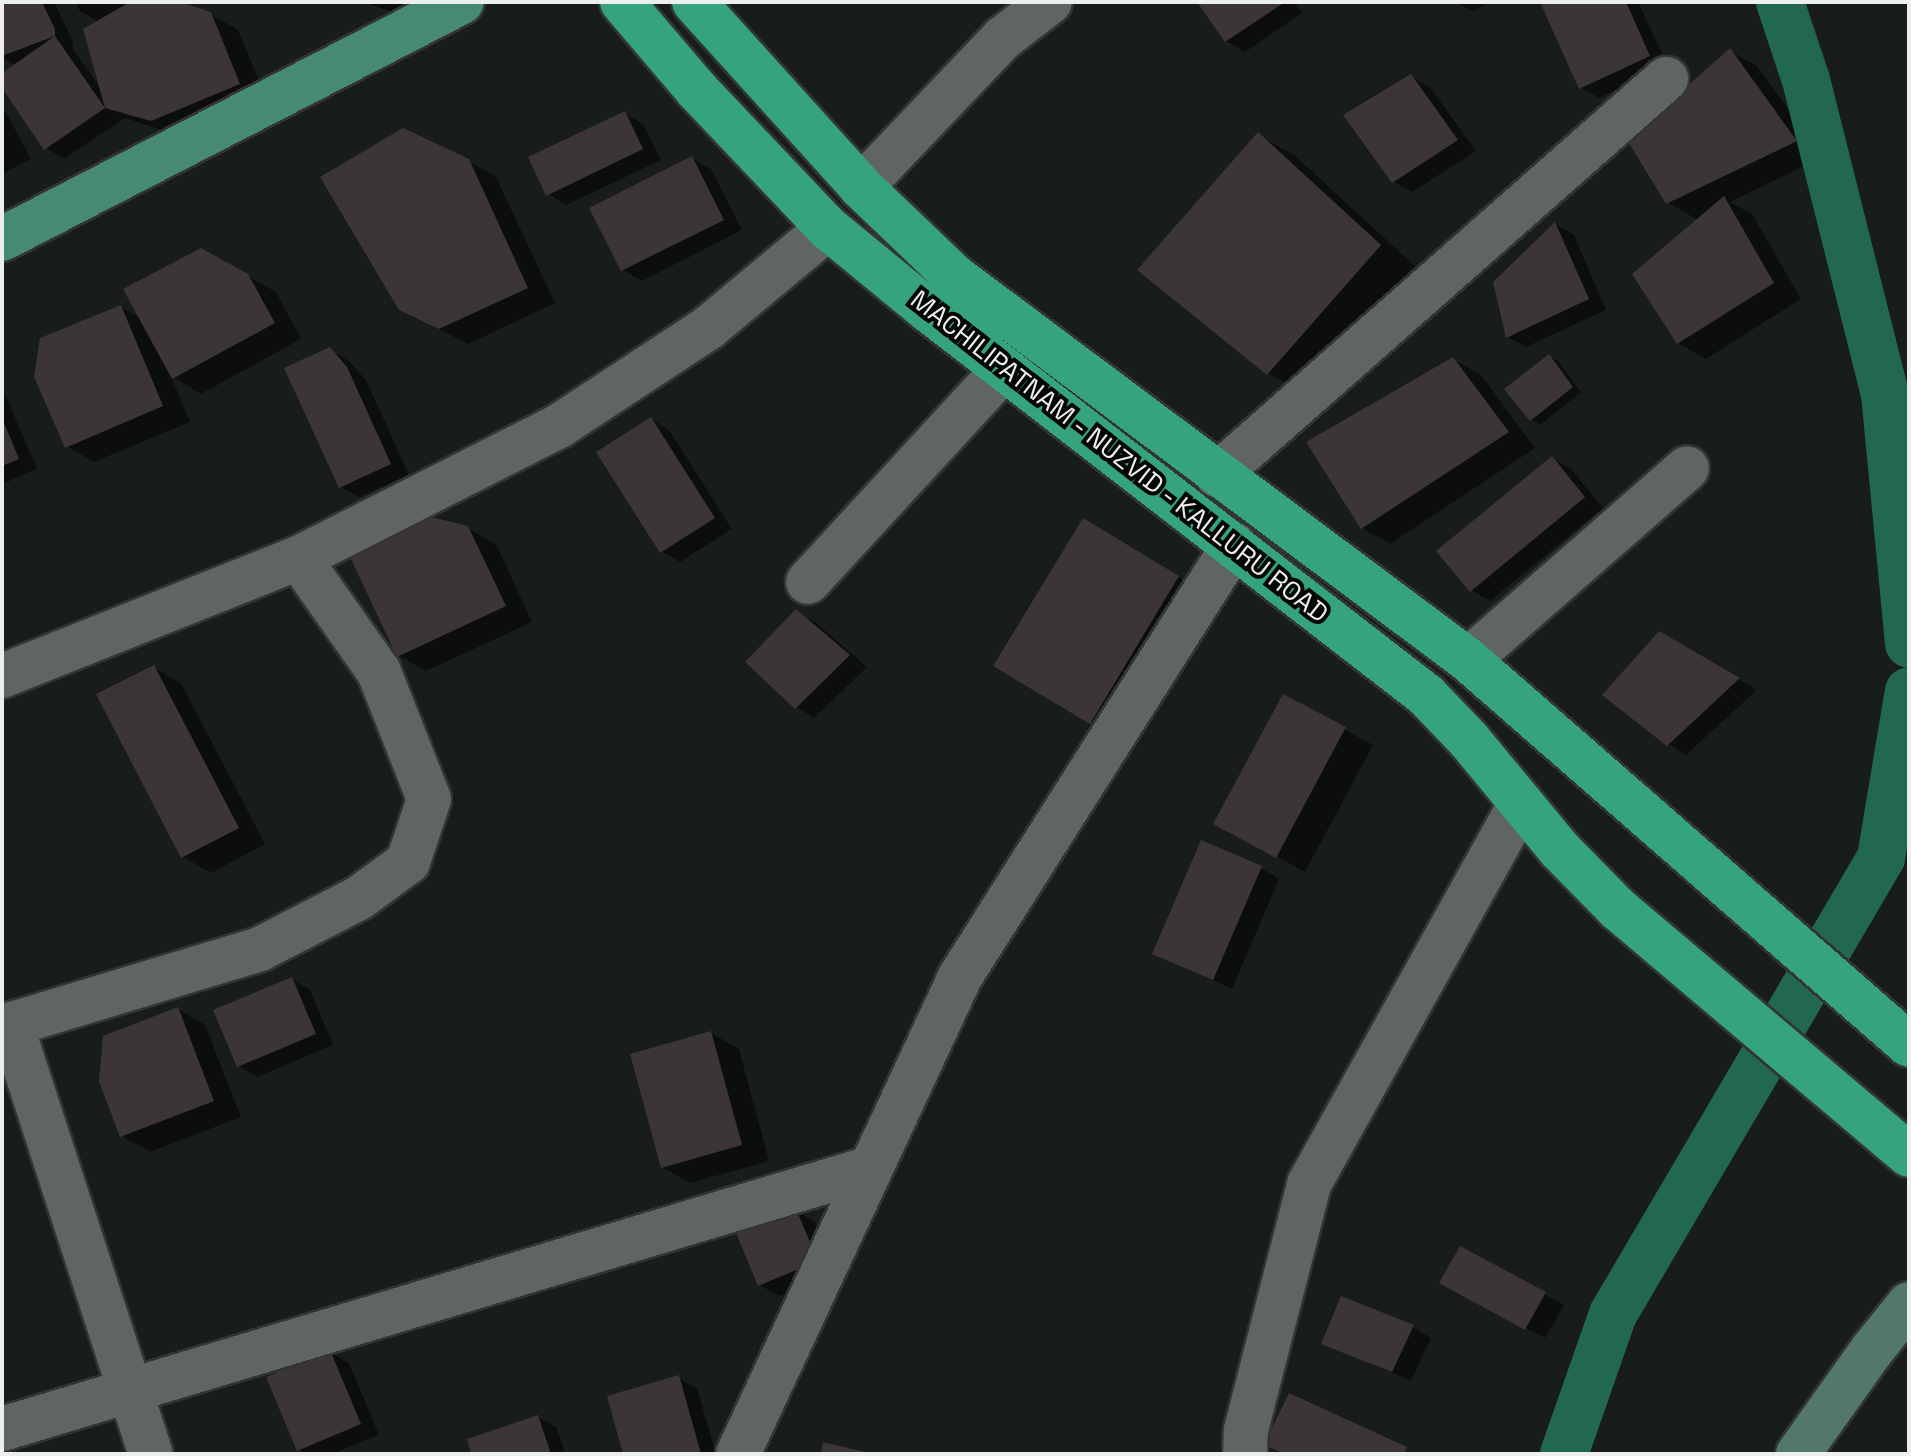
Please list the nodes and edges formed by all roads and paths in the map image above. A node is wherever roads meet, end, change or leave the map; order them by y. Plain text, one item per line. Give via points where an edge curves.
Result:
1 (462, 2) edge
2 (622, 2) edge
3 (694, 2) edge
4 (1050, 2) edge
5 (1666, 79) dead end
6 (861, 187) junction
7 (828, 228) junction
8 (2, 239) edge
9 (1004, 369) junction
10 (1687, 468) dead end
11 (1217, 475) junction
12 (1234, 545) junction
13 (299, 558) junction
14 (808, 582) dead end
15 (1468, 660) junction
16 (2, 676) edge
17 (1521, 803) junction
18 (6, 1025) edge
19 (1909, 1045) edge
20 (1909, 1155) edge
21 (871, 1168) junction
22 (1909, 1304) edge
23 (131, 1390) junction
24 (2, 1429) edge
25 (151, 1454) edge
26 (738, 1454) edge
27 (1245, 1454) edge
28 (1798, 1454) edge

1 - 8 main road
2 - 7 highway, MACHILIPATNAM - NUZVID - KALLURU ROAD
3 - 6 highway, MACHILIPATNAM - NUZVID - KALLURU ROAD
4 - 6 street via 1003,38
5 - 11 street
6 - 11 highway, MACHILIPATNAM - NUZVID - KALLURU ROAD via 954,276
7 - 9 highway, MACHILIPATNAM - NUZVID - KALLURU ROAD
7 - 13 street via 708,328 559,426
9 - 12 highway, MACHILIPATNAM - NUZVID - KALLURU ROAD
9 - 14 street
10 - 15 street
11 - 15 highway, MACHILIPATNAM - NUZVID - KALLURU ROAD
12 - 17 highway, MACHILIPATNAM - NUZVID - KALLURU ROAD via 1426,695
12 - 21 street via 960,977
13 - 16 street
13 - 18 street via 379,672 429,799 408,862 359,898 260,949
15 - 19 highway, MACHILIPATNAM - NUZVID - KALLURU ROAD
17 - 20 highway, MACHILIPATNAM - NUZVID - KALLURU ROAD via 1618,909
17 - 27 street via 1309,1184 1246,1430
18 - 23 street
21 - 23 street
21 - 26 street
22 - 28 main road
23 - 24 street
23 - 25 street

